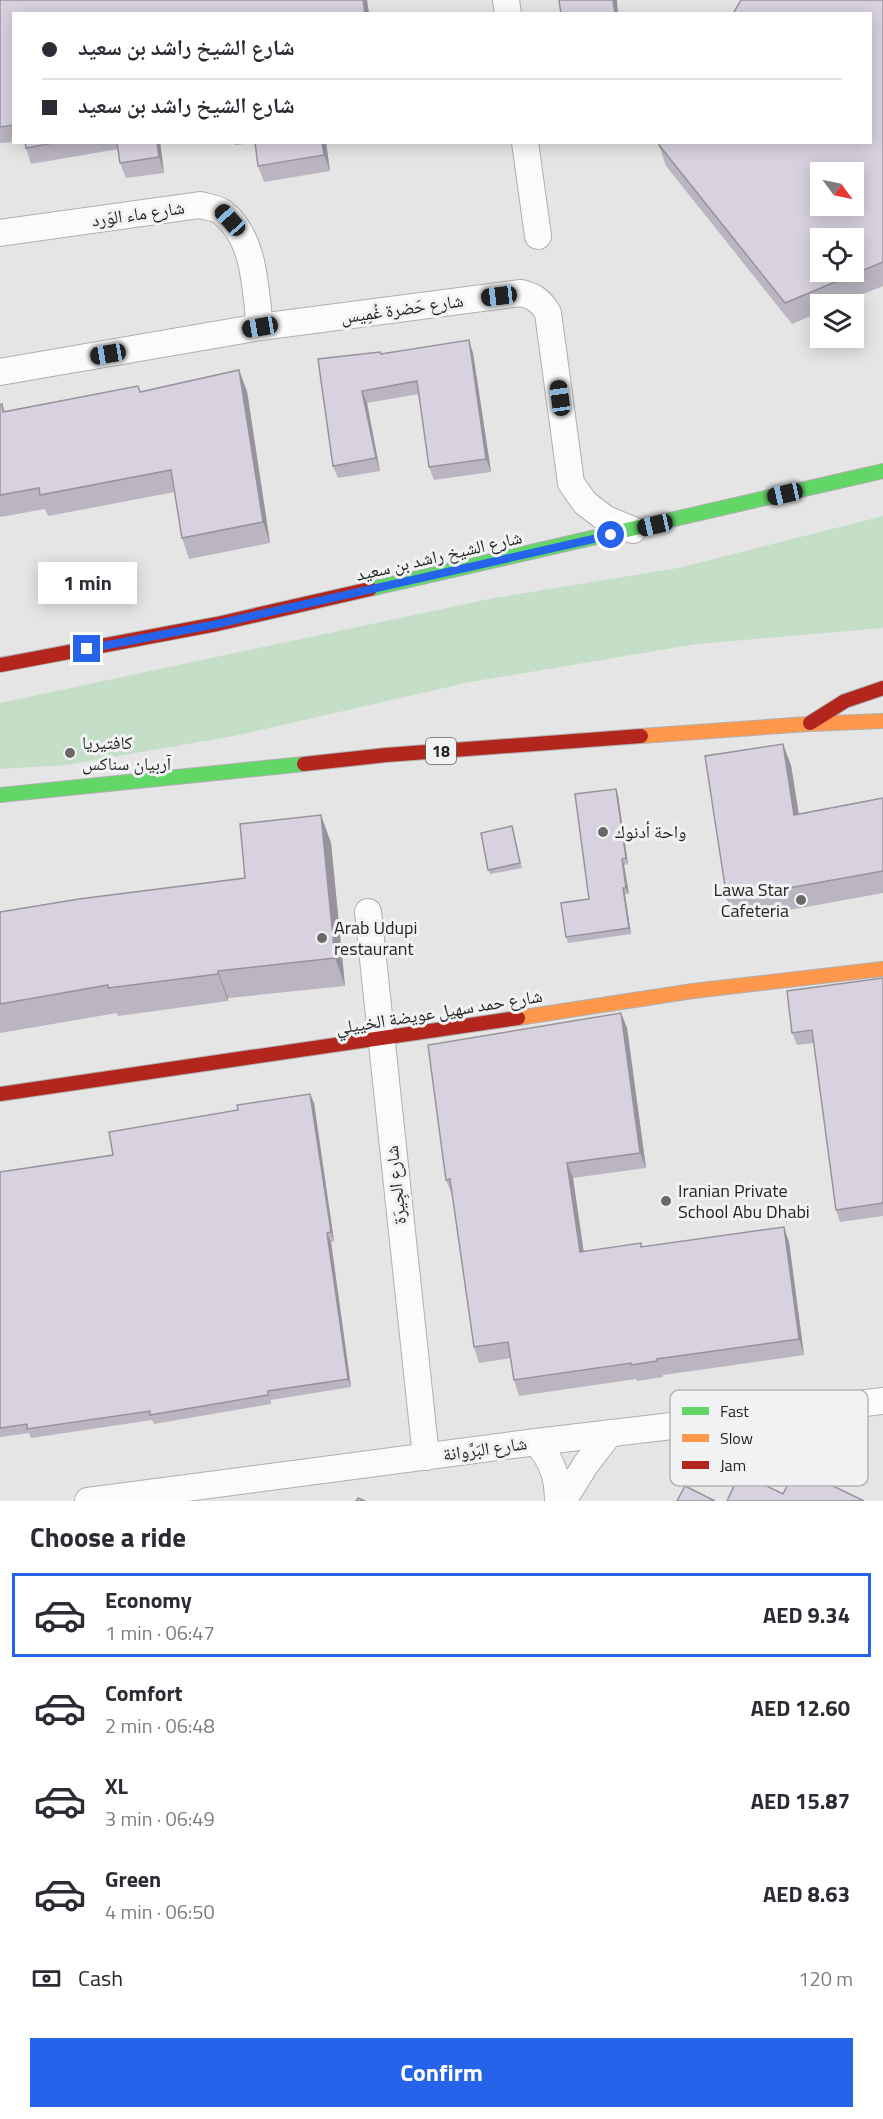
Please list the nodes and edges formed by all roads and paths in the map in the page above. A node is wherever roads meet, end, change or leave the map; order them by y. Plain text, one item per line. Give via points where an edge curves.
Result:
1 (525, 144) edge
2 (0, 233) edge
3 (538, 236) dead end
4 (260, 327) junction
5 (0, 372) edge
6 (879, 474) edge
7 (633, 530) junction
8 (0, 665) edge
9 (883, 688) edge
10 (877, 723) edge
11 (808, 724) junction
12 (0, 795) edge
13 (368, 912) dead end
14 (883, 969) edge
15 (381, 1039) junction
16 (0, 1094) edge
17 (883, 1401) edge
18 (868, 1403) edge
19 (670, 1426) edge
20 (610, 1433) junction
21 (536, 1442) junction
22 (426, 1457) junction
23 (169, 1496) edge
24 (97, 1500) edge
25 (558, 1501) edge
26 (563, 1501) edge

1 - 3 street
2 - 4 street, شارع ماء الوَرد via 200,205 221,211 238,229 250,256
4 - 5 street, شارع حَضرة غُمِيس
4 - 7 street, شارع حَضرة غُمِيس via 521,293 541,301 548,312 571,483 585,503 606,519
6 - 7 main road, شارع الشيخ راشد بن سعيد
7 - 8 main road, شارع الشيخ راشد بن سعيد via 217,624
9 - 11 main road via 835,705
10 - 11 main road, 18
11 - 12 main road, 18 via 386,755
13 - 15 street, شارع الجِيرَة
14 - 15 main road, شارع حمد سهيل عويضة الخييلي via 693,991
15 - 16 main road, شارع حمد سهيل عويضة الخييلي
15 - 22 street, شارع الجِيرَة
17 - 18 street, شارع البَرَّوانة
19 - 20 street, شارع البَرَّوانة
20 - 21 street, شارع البَرَّوانة
20 - 26 street
21 - 22 street, شارع البَرَّوانة
21 - 25 street via 556,1475
22 - 23 street, شارع البَرَّوانة
23 - 24 street, شارع البَرَّوانة

